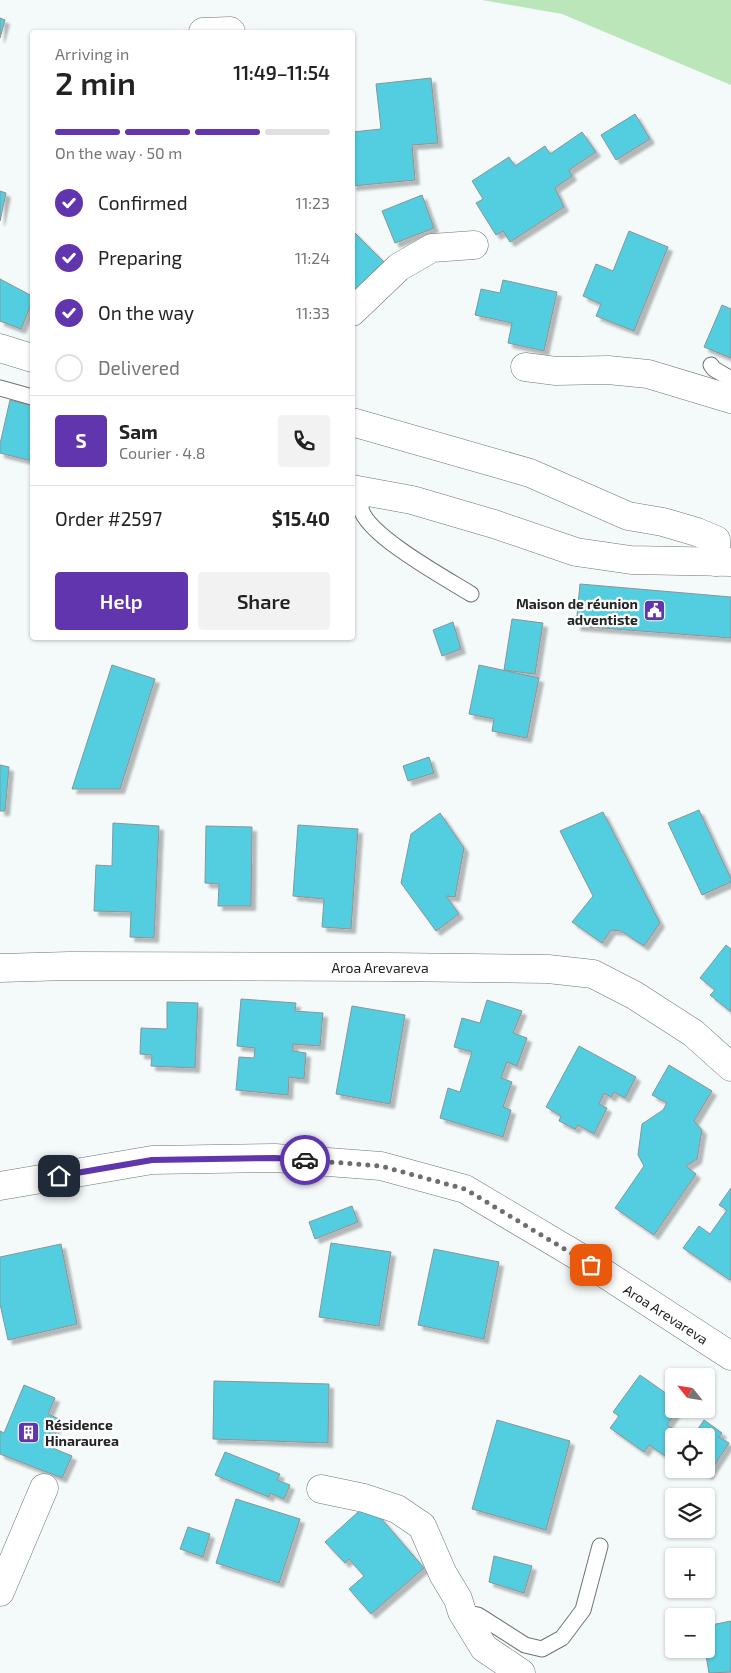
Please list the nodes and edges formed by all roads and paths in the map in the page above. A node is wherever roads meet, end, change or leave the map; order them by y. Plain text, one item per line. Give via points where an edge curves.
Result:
1 (474, 245) dead end
2 (355, 309) edge
3 (0, 348) edge
4 (30, 357) edge
5 (711, 365) dead end
6 (525, 367) dead end
7 (731, 379) edge
8 (0, 388) edge
9 (30, 397) edge
10 (731, 399) edge
11 (355, 423) edge
12 (359, 494) edge
13 (724, 562) edge
14 (472, 594) dead end
15 (0, 968) edge
16 (731, 1067) edge
17 (0, 1186) edge
18 (731, 1356) edge
19 (44, 1488) dead end
20 (321, 1489) dead end
21 (600, 1546) dead end
22 (0, 1592) edge
23 (462, 1612) junction
24 (521, 1673) edge

1 - 2 street via 432,248 399,267
3 - 4 street
5 - 7 lane
6 - 10 street via 648,374
8 - 9 lane
11 - 13 street via 530,473 628,516 697,532 716,540
12 - 13 street via 412,500 576,552 631,560
12 - 14 lane via 361,509 371,525 392,544
15 - 16 street, Aroa Arevareva via 390,967 548,969 593,974 634,995 693,1033
17 - 18 street, Aroa Arevareva via 152,1160 275,1158 381,1166 465,1189 576,1255
19 - 22 street
20 - 23 street via 397,1509 422,1526
21 - 23 lane via 583,1610 562,1638 542,1649 525,1645 478,1615
23 - 24 street via 484,1648

